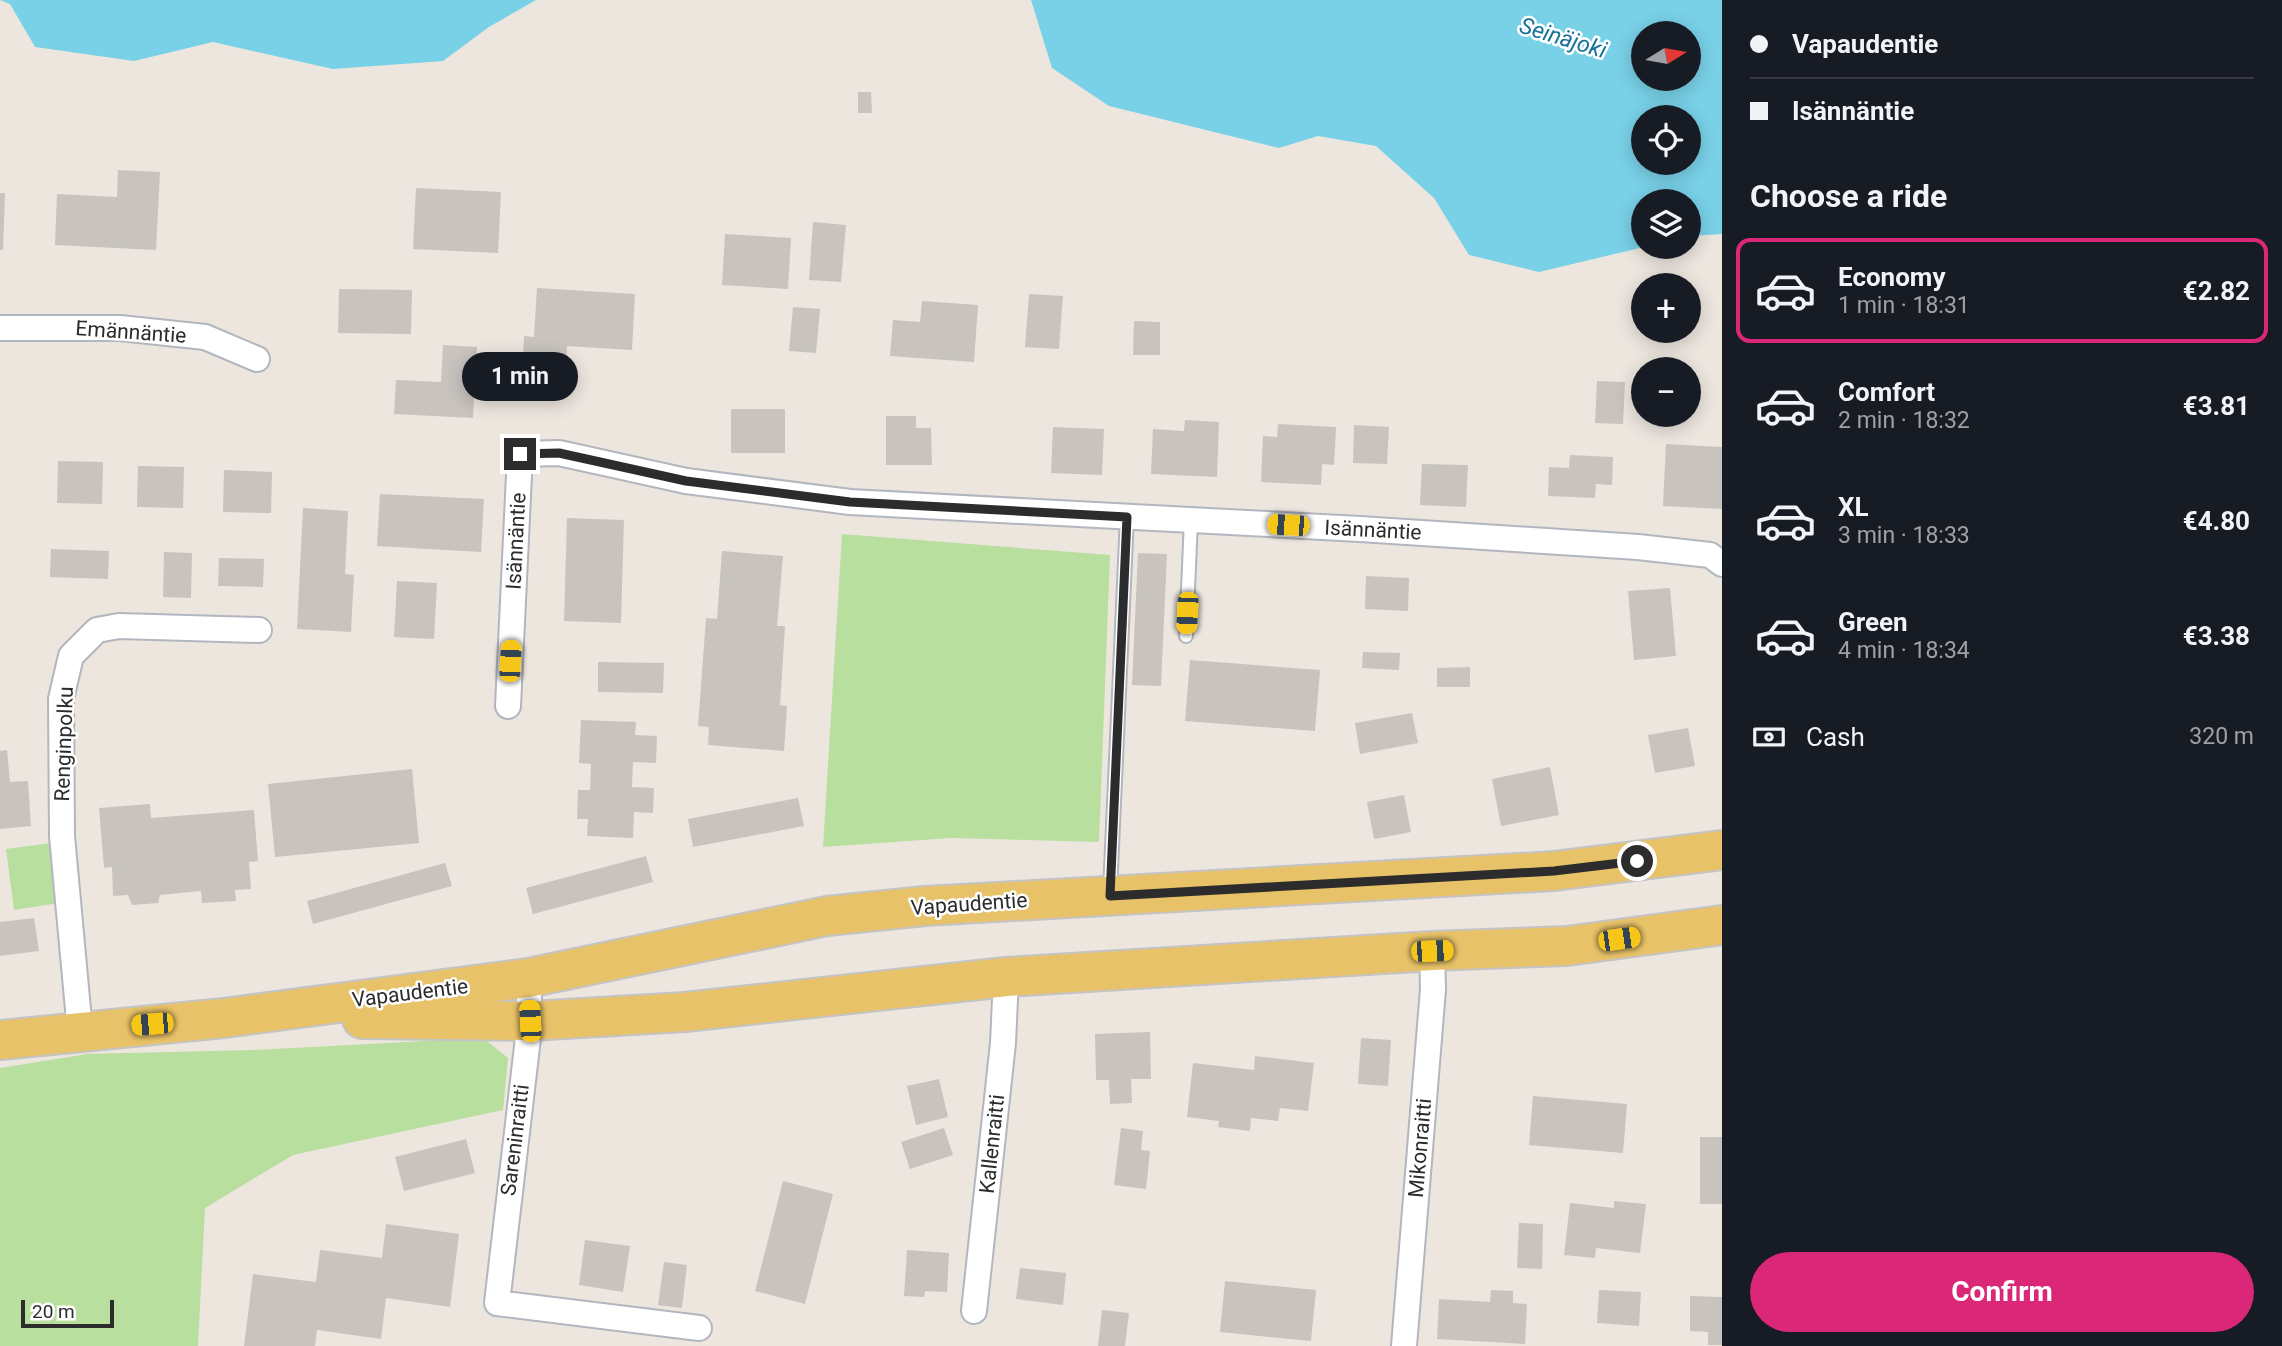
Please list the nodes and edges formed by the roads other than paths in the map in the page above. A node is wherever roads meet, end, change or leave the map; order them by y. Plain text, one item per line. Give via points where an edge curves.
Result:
1 (0, 328) edge
2 (257, 359) dead end
3 (1127, 517) junction
4 (1192, 520) junction
5 (1722, 564) edge
6 (258, 630) dead end
7 (1186, 636) dead end
8 (508, 706) dead end
9 (1722, 850) edge
10 (1110, 896) junction
11 (1722, 925) edge
12 (1432, 951) junction
13 (1006, 977) junction
14 (528, 978) junction
15 (224, 1018) junction
16 (530, 1021) junction
17 (79, 1031) junction
18 (0, 1040) edge
19 (974, 1311) dead end
20 (699, 1328) dead end
21 (1404, 1346) edge

1 - 2 street, Emännäntie via 120,328 205,337
3 - 4 street, Isännäntie
3 - 8 street, Isännäntie via 850,502 686,481 559,453 520,454
3 - 10 lane
4 - 5 street, Isännäntie via 1638,547 1710,555
4 - 7 lane
6 - 17 street, Renginpolku via 119,626 97,630 71,656 61,699 62,836
9 - 10 main road, Vapaudentie via 1554,871
10 - 14 main road, Vapaudentie via 827,916
11 - 12 main road, Vapaudentie via 1567,946
12 - 13 main road, Vapaudentie
12 - 21 street, Mikonraitti via 1433,989
13 - 16 main road, Vapaudentie via 685,1012
13 - 19 street, Kallenraitti
14 - 15 main road, Vapaudentie
14 - 16 street, Sareninraitti
15 - 16 main road, Vapaudentie
15 - 17 main road, Vapaudentie
16 - 20 street, Sareninraitti via 497,1303
17 - 18 main road, Vapaudentie

